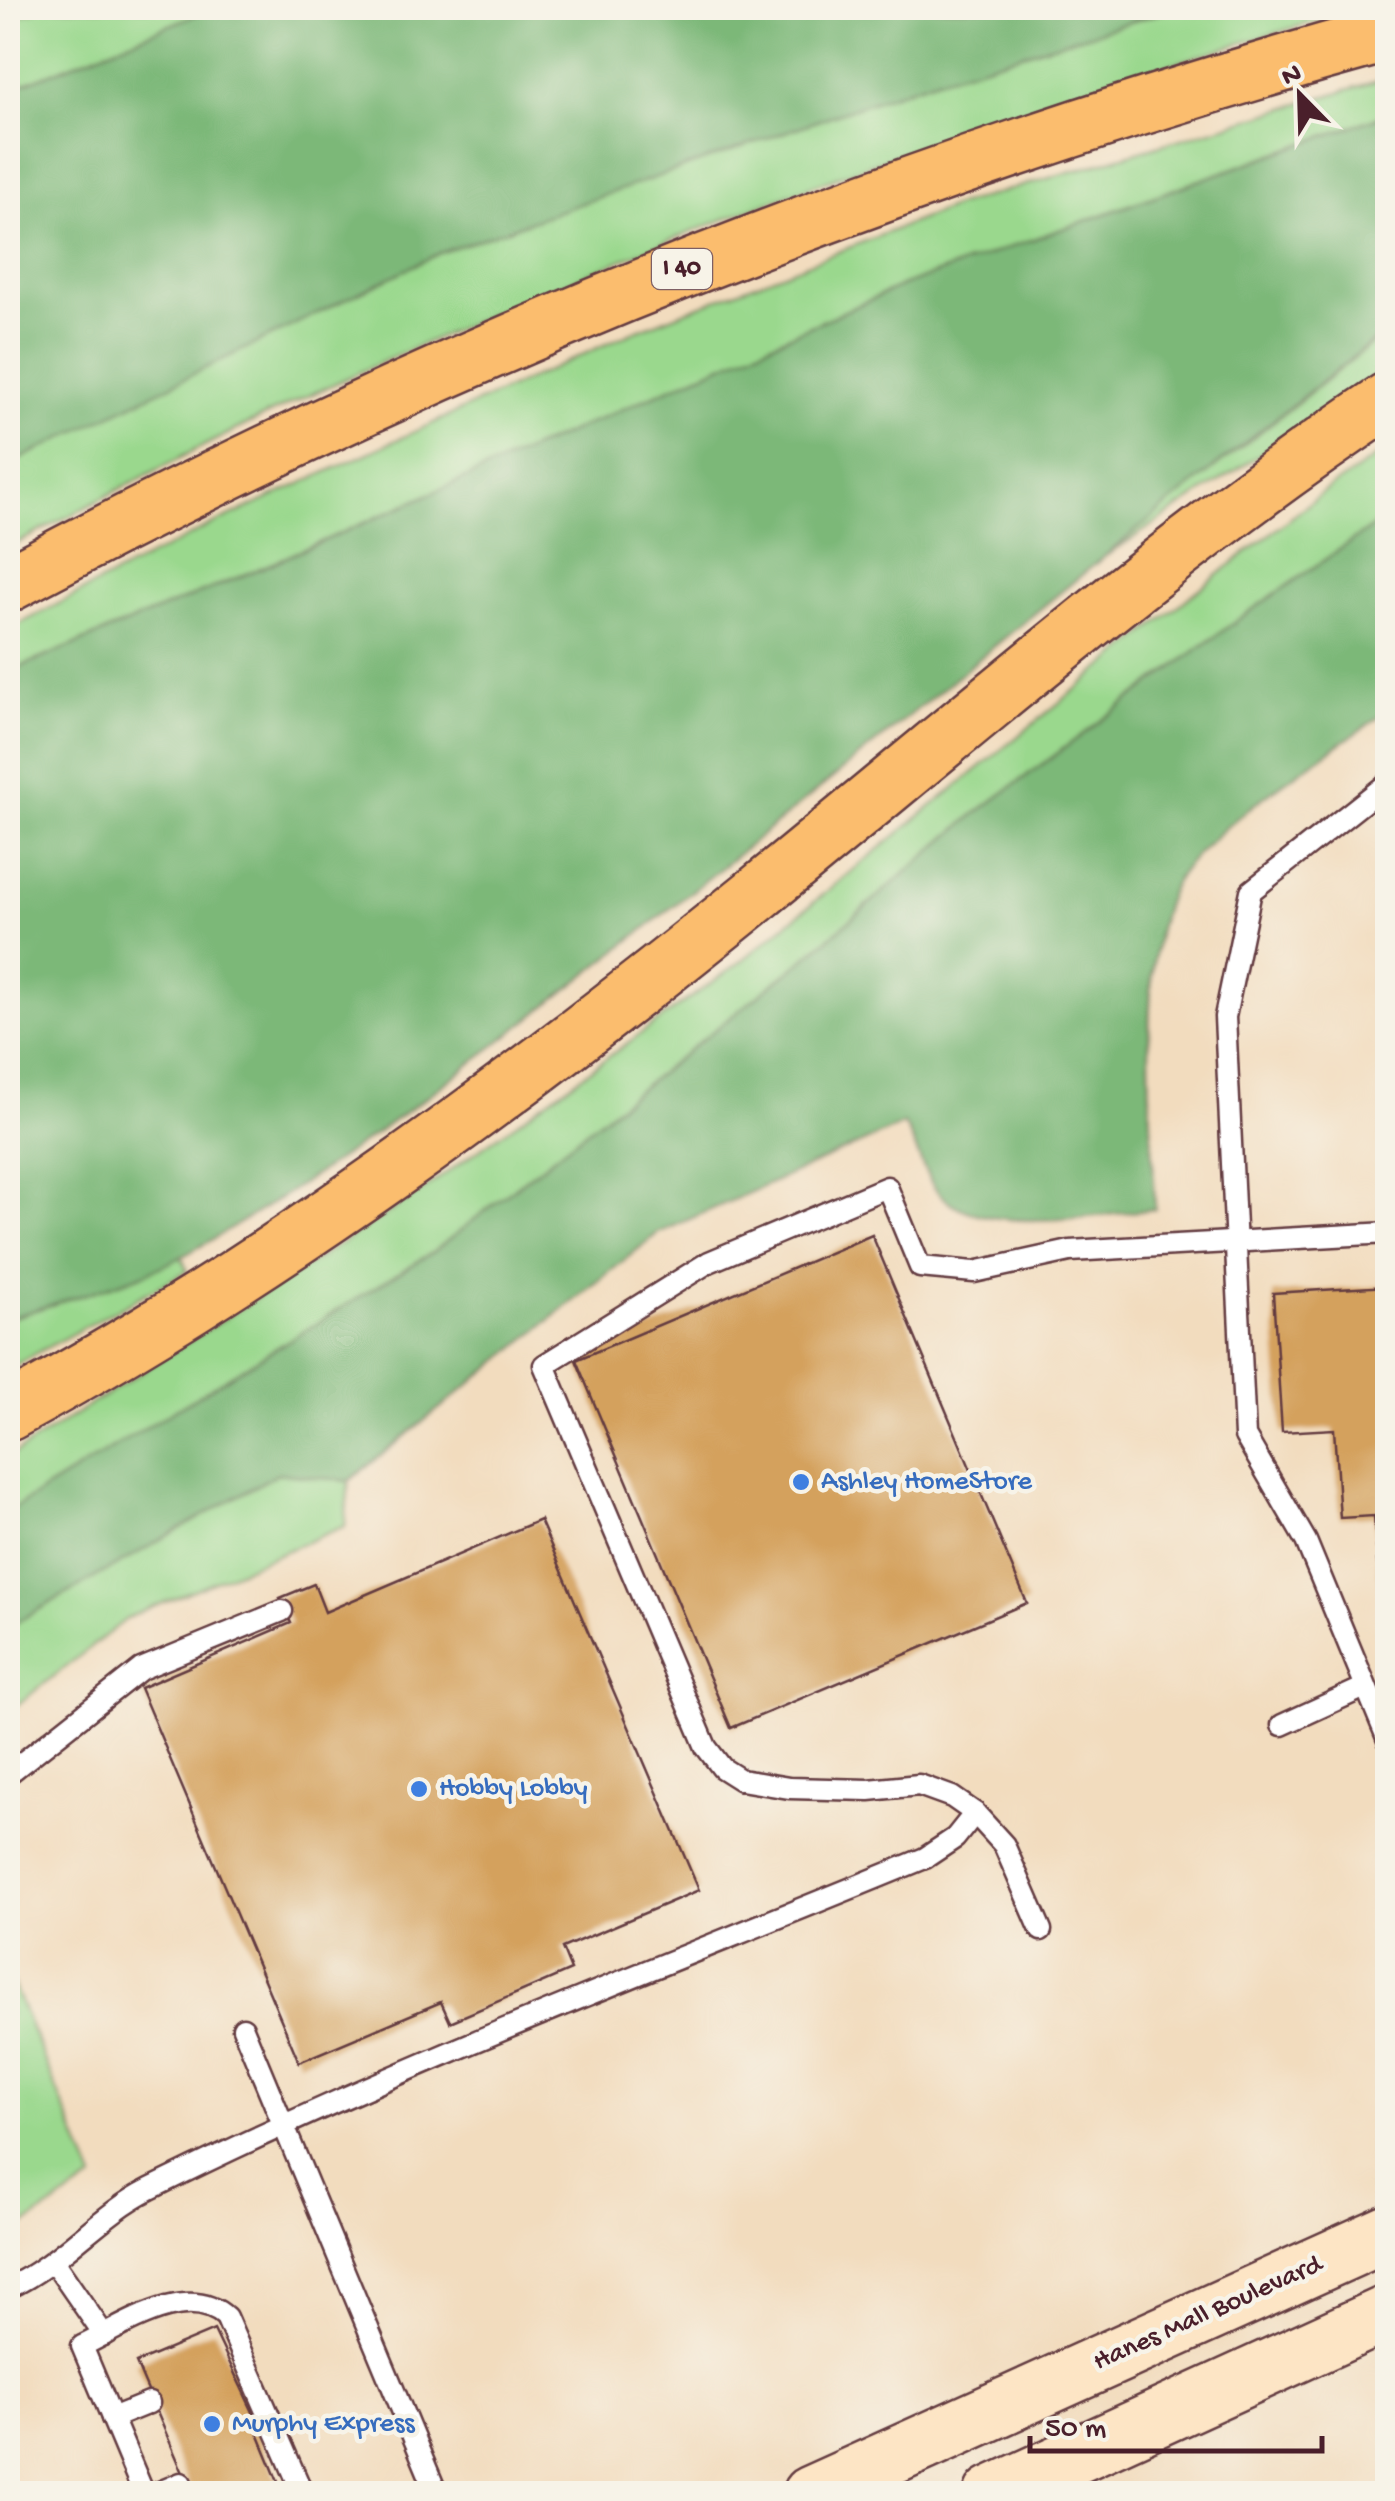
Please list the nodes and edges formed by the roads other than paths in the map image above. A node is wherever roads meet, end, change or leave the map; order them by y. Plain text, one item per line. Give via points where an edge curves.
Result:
1 (1388, 34) edge
2 (1388, 400) edge
3 (8, 584) edge
4 (1388, 783) edge
5 (1388, 1234) edge
6 (1236, 1241) junction
7 (8, 1414) edge
8 (282, 1611) dead end
9 (1365, 1687) junction
10 (1282, 1725) dead end
11 (1388, 1740) edge
12 (8, 1774) edge
13 (975, 1813) junction
14 (1040, 1930) dead end
15 (243, 2028) dead end
16 (285, 2126) junction
17 (1388, 2233) edge
18 (53, 2262) junction
19 (8, 2288) edge
20 (1388, 2313) edge
21 (104, 2336) junction
22 (150, 2403) dead end
23 (112, 2418) junction
24 (181, 2483) dead end
25 (295, 2487) edge
26 (144, 2494) edge
27 (155, 2494) edge
28 (437, 2494) edge
29 (810, 2494) edge
30 (992, 2494) edge

1 - 3 highway, I 40 via 1074,127 672,272 282,445
2 - 7 highway via 1148,572 732,914 506,1089 301,1234
4 - 6 lane via 1250,891 1224,1017
5 - 6 lane
6 - 9 lane via 1245,1436 1306,1541
6 - 13 lane via 1070,1251 974,1272 920,1267 887,1187 709,1262 544,1366 706,1747 722,1768 741,1780 788,1788 919,1784
8 - 12 lane via 141,1669
9 - 10 lane
9 - 11 lane
13 - 14 lane via 1004,1845
13 - 16 lane via 955,1838 924,1858
15 - 16 lane
16 - 18 lane via 145,2191
16 - 28 lane
17 - 29 main road, Hanes Mall Boulevard
18 - 19 lane
18 - 21 lane
20 - 30 main road
21 - 23 lane via 82,2346
21 - 25 lane via 175,2305 212,2304 226,2317 240,2365
22 - 23 lane
23 - 26 lane
24 - 27 lane

